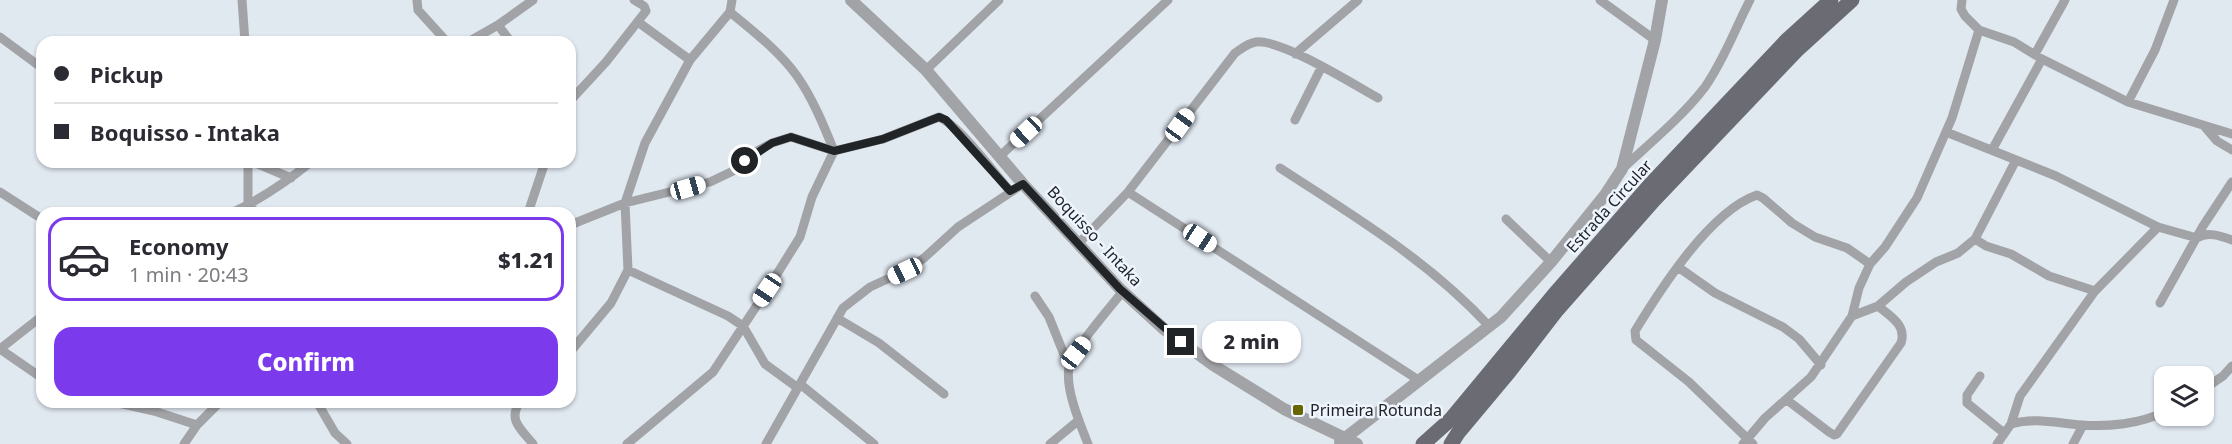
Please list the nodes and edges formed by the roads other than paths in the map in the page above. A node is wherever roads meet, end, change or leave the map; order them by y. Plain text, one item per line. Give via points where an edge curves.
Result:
1 (242, 0) edge
2 (417, 0) edge
3 (533, 0) edge
4 (634, 0) edge
5 (732, 0) edge
6 (851, 0) edge
7 (999, 0) edge
8 (1168, 0) edge
9 (1358, 0) edge
10 (1600, 0) edge
11 (1662, 0) edge
12 (1750, 0) edge
13 (1831, 0) edge
14 (1852, 0) edge
15 (1962, 0) edge
16 (2065, 0) edge
17 (2173, 0) edge
18 (730, 12) junction
19 (638, 22) junction
20 (498, 25) junction
21 (1979, 30) junction
22 (245, 36) edge
23 (442, 36) edge
24 (479, 36) edge
25 (506, 36) edge
26 (0, 37) edge
27 (1655, 40) junction
28 (1295, 54) junction
29 (2039, 56) junction
30 (690, 60) junction
31 (36, 64) edge
32 (1321, 68) junction
33 (926, 70) junction
34 (576, 94) edge
35 (1378, 98) dead end
36 (2128, 102) junction
37 (1295, 120) dead end
38 (2205, 127) junction
39 (1946, 132) junction
40 (2232, 134) edge
41 (1992, 150) junction
42 (2232, 150) edge
43 (834, 151) junction
44 (1000, 156) junction
45 (2016, 160) junction
46 (249, 168) edge
47 (267, 168) edge
48 (304, 168) edge
49 (543, 168) edge
50 (1280, 168) dead end
51 (1622, 169) junction
52 (291, 178) junction
53 (2232, 182) edge
54 (1023, 184) junction
55 (1010, 191) junction
56 (0, 192) edge
57 (1128, 192) junction
58 (626, 202) junction
59 (254, 207) edge
60 (258, 207) edge
61 (530, 207) edge
62 (36, 215) edge
63 (1506, 219) dead end
64 (576, 223) edge
65 (2158, 227) junction
66 (2197, 238) junction
67 (1975, 239) junction
68 (2232, 240) edge
69 (1079, 243) junction
70 (1551, 262) junction
71 (1870, 264) junction
72 (1678, 267) junction
73 (628, 270) junction
74 (1123, 291) junction
75 (2096, 291) junction
76 (1035, 297) dead end
77 (2160, 303) dead end
78 (1878, 306) junction
79 (1852, 316) junction
80 (837, 318) junction
81 (36, 321) edge
82 (743, 326) junction
83 (1489, 327) junction
84 (576, 345) edge
85 (0, 349) edge
86 (1821, 365) junction
87 (2232, 366) edge
88 (1069, 367) junction
89 (36, 374) edge
90 (1980, 376) dead end
91 (1420, 381) junction
92 (2214, 382) edge
93 (799, 386) junction
94 (944, 394) dead end
95 (1787, 400) junction
96 (141, 408) edge
97 (214, 408) edge
98 (320, 408) edge
99 (517, 408) edge
100 (2154, 416) edge
101 (1079, 420) junction
102 (2011, 424) junction
103 (197, 425) junction
104 (2083, 425) junction
105 (2004, 433) junction
106 (1341, 442) edge
107 (1748, 442) edge
108 (184, 444) edge
109 (347, 444) edge
110 (534, 444) edge
111 (627, 444) edge
112 (766, 444) edge
113 (874, 444) edge
114 (1050, 444) edge
115 (1088, 444) edge
116 (1357, 444) edge
117 (1423, 444) edge
118 (1451, 444) edge
119 (1997, 444) edge
120 (2073, 444) edge

1 - 22 street
2 - 23 street via 418,10
3 - 20 street
4 - 19 street via 646,9
5 - 18 street
6 - 33 street, Boquisso - Intaka
7 - 33 street
8 - 44 street
9 - 28 street
10 - 27 street
11 - 27 street
12 - 51 street via 1704,88
13 - 117 main road, Estrada Circular via 1787,40 1649,186 1451,419
14 - 118 main road, Estrada Circular via 1796,51 1654,200 1557,310
15 - 21 street via 1961,9
16 - 29 street
17 - 36 street via 2155,50
18 - 30 street
18 - 43 street via 796,74
19 - 30 street
19 - 34 street
20 - 24 street
20 - 25 street
21 - 29 street
21 - 39 street
26 - 31 street
27 - 51 street
28 - 32 street
28 - 57 street via 1257,42 1235,53
29 - 36 street
29 - 41 street
30 - 58 street via 645,142
32 - 35 street
32 - 37 street
33 - 44 street, Boquisso - Intaka
36 - 38 street
38 - 40 street
38 - 42 street
39 - 41 street
39 - 71 street via 1917,198
41 - 45 street
43 - 55 street via 883,139 939,117 966,140
43 - 58 street via 791,137 765,147 733,171 710,182
43 - 82 street via 812,197 800,237
44 - 54 street, Boquisso - Intaka
45 - 65 street
45 - 67 street
46 - 59 street
47 - 52 street
48 - 52 street
49 - 61 street
50 - 83 street via 1410,253 1470,305
51 - 70 street
52 - 60 street
53 - 66 street
54 - 55 street
54 - 69 street, Boquisso - Intaka
55 - 80 street via 958,227 924,258 853,299
56 - 62 street
57 - 69 street
57 - 91 street
58 - 64 street
58 - 73 street
63 - 70 street
65 - 66 street
65 - 75 street
66 - 68 street via 2202,234
66 - 77 street
67 - 75 street via 2058,280
67 - 78 street via 1958,254 1936,262 1906,282
69 - 74 street, Boquisso - Intaka
70 - 83 street
71 - 72 street via 1847,248 1815,237 1756,195 1718,220
71 - 79 street via 1858,288
72 - 86 street via 1715,293 1783,327
72 - 107 street via 1634,335 1636,340 1689,382
73 - 82 street
73 - 84 street via 612,303
74 - 88 street
74 - 106 street, Boquisso - Intaka via 1213,365
75 - 102 street via 2020,396
76 - 88 street via 1049,317
78 - 79 street
78 - 95 street via 1899,324 1901,343 1837,434
79 - 86 street
80 - 93 street
80 - 94 street via 879,343
81 - 85 street
82 - 93 street via 765,364
82 - 111 street via 713,372
83 - 91 street
85 - 89 street
86 - 95 street
87 - 92 street
88 - 101 street
90 - 105 street via 1967,395 1967,404
91 - 106 street
93 - 112 street
93 - 113 street
95 - 107 street via 1766,418
96 - 103 street
97 - 103 street
98 - 109 street via 334,433
99 - 110 street via 514,420
100 - 104 street via 2134,423
101 - 114 street
101 - 115 street
102 - 104 street via 2038,419
102 - 105 street
103 - 108 street
104 - 120 street
105 - 119 street
106 - 116 street, Boquisso - Intaka

